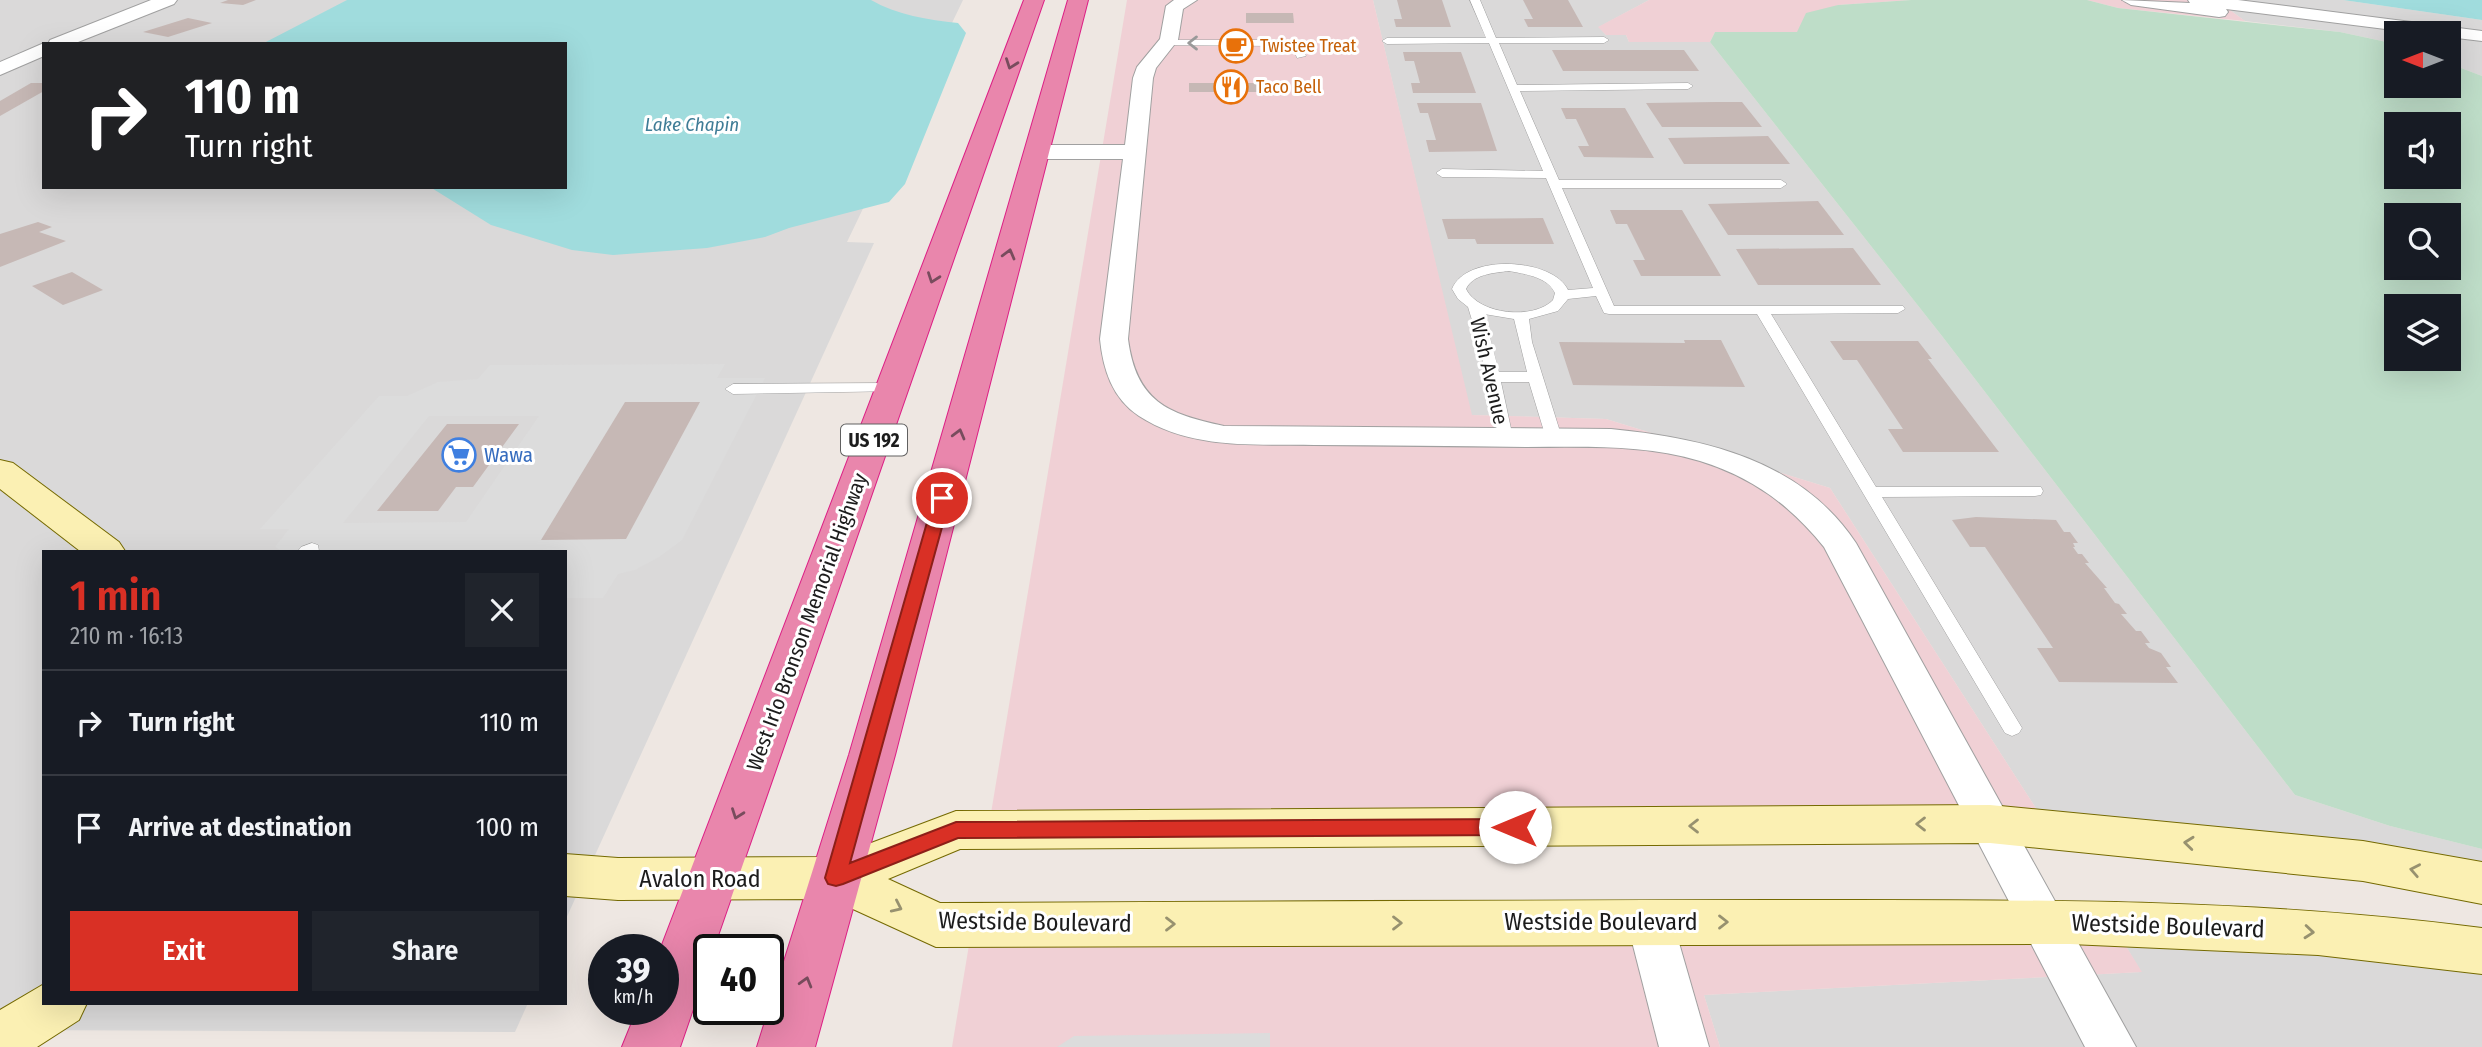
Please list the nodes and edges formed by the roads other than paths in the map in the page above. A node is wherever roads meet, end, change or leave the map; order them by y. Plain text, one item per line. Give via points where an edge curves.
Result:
1 (168, 0) edge
2 (1034, 0) edge
3 (1078, 0) edge
4 (1188, 0) edge
5 (1475, 0) edge
6 (2131, 0) edge
7 (2197, 0) edge
8 (2384, 33) edge
9 (2482, 36) edge
10 (1604, 40) dead end
11 (1387, 41) dead end
12 (1493, 41) junction
13 (62, 42) edge
14 (1167, 43) junction
15 (2461, 43) edge
16 (2482, 45) edge
17 (42, 50) edge
18 (1301, 56) dead end
19 (0, 69) edge
20 (1688, 86) dead end
21 (1513, 88) junction
22 (1012, 137) junction
23 (1135, 152) junction
24 (1442, 173) dead end
25 (1553, 179) junction
26 (1781, 184) dead end
27 (1601, 291) junction
28 (1562, 295) junction
29 (1474, 305) junction
30 (1761, 309) junction
31 (1898, 309) dead end
32 (1521, 316) junction
33 (1492, 377) junction
34 (1535, 377) junction
35 (893, 388) junction
36 (733, 389) dead end
37 (1505, 438) junction
38 (1554, 438) junction
39 (0, 471) edge
40 (2035, 491) dead end
41 (1871, 492) junction
42 (104, 550) edge
43 (2012, 728) dead end
44 (1990, 824) junction
45 (567, 875) edge
46 (836, 878) junction
47 (713, 879) junction
48 (2482, 883) edge
49 (1650, 922) junction
50 (2045, 922) junction
51 (2482, 951) edge
52 (56, 1005) edge
53 (0, 1040) edge
54 (651, 1047) edge
55 (786, 1047) edge
56 (1684, 1047) edge
57 (2111, 1047) edge

1 - 13 street
2 -> 22 highway, West Irlo Bronson Memorial Highway / US 192
3 - 22 highway, West Irlo Bronson Memorial Highway / US 192
4 - 14 street via 1175,6
5 - 12 lane
6 - 8 street
7 - 9 street
10 - 12 lane
11 - 12 lane
12 - 21 lane
18 -> 14 lane via 1297,45 1285,43
14 - 23 street via 1144,72
15 - 16 street
17 - 19 street
20 - 21 lane
21 - 25 lane
22 - 23 street
22 -> 35 highway, West Irlo Bronson Memorial Highway / US 192
46 -> 22 highway, West Irlo Bronson Memorial Highway / US 192
23 - 37 street via 1114,354 1123,382 1147,409 1183,426 1224,435
24 - 25 lane
25 - 26 lane
25 - 27 lane
27 - 28 lane, Wish Avenue
27 - 30 lane via 1609,310
28 - 29 lane, Wish Avenue via 1560,288 1540,274 1493,268 1479,270 1462,282 1460,289
28 - 32 lane, Wish Avenue via 1550,310
29 - 32 lane, Wish Avenue
29 - 33 lane, Wish Avenue
30 - 31 lane
30 - 41 lane
32 - 34 lane, Wish Avenue
33 - 34 lane
33 - 37 lane, Wish Avenue
34 - 38 lane, Wish Avenue
35 - 36 lane
35 -> 47 highway, West Irlo Bronson Memorial Highway / US 192
37 - 38 street
38 - 44 street via 1678,445 1745,466 1801,500 1839,544
39 - 42 street
40 - 41 lane
41 - 43 lane
44 -> 46 street via 956,830
48 -> 44 street via 2363,860
44 - 50 street
45 - 47 street, Avalon Road
46 - 47 street, Avalon Road
46 -> 49 street, Westside Boulevard via 936,925
55 -> 46 highway, West Irlo Bronson Memorial Highway / US 192
47 - 54 highway, West Irlo Bronson Memorial Highway / US 192
49 -> 50 street, Westside Boulevard
49 - 56 street
50 -> 51 street, Westside Boulevard via 2239,926
50 - 57 street
52 - 53 street

